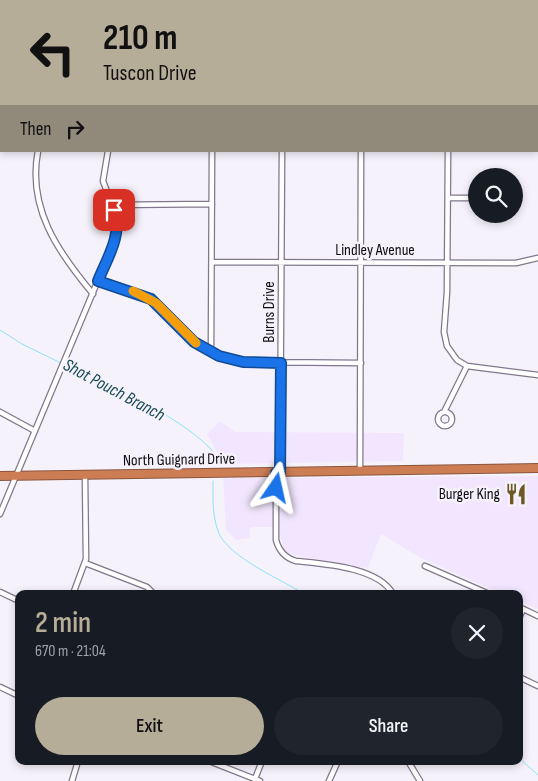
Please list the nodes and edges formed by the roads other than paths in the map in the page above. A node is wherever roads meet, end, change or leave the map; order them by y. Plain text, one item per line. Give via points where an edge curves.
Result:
1 (138, 0) edge
2 (146, 0) edge
3 (155, 0) edge
4 (38, 152) edge
5 (108, 152) edge
6 (212, 152) edge
7 (282, 152) edge
8 (361, 152) edge
9 (448, 152) edge
10 (448, 198) junction
11 (468, 198) edge
12 (212, 204) junction
13 (112, 205) junction
14 (538, 258) edge
15 (212, 262) junction
16 (282, 262) junction
17 (361, 262) junction
18 (448, 263) junction
19 (98, 281) junction
20 (93, 294) junction
21 (211, 353) junction
22 (281, 363) junction
23 (361, 363) junction
24 (467, 366) junction
25 (538, 376) edge
26 (0, 412) edge
27 (444, 412) dead end
28 (36, 431) junction
29 (538, 468) edge
30 (360, 471) junction
31 (278, 473) junction
32 (85, 475) junction
33 (0, 476) edge
34 (16, 476) junction
35 (0, 514) edge
36 (85, 563) junction
37 (425, 566) dead end
38 (75, 590) edge
39 (150, 590) edge
40 (390, 590) edge
41 (480, 590) edge
42 (0, 592) edge
43 (15, 599) edge
44 (523, 609) edge
45 (538, 616) edge
46 (523, 679) edge
47 (538, 686) edge
48 (0, 687) edge
49 (15, 694) edge
50 (77, 765) edge
51 (220, 765) edge
52 (261, 765) edge
53 (336, 765) edge
54 (410, 765) edge
55 (257, 780) edge
56 (72, 781) edge
57 (329, 781) edge
58 (420, 781) edge

1 - 2 street
2 - 3 street
4 - 20 street via 35,176 42,215 54,241
5 - 13 street via 104,181
6 - 12 street
7 - 16 street, Burns Drive
8 - 17 street
9 - 10 street
10 - 11 street
10 - 18 street
12 - 13 street
12 - 15 street
13 - 19 street via 117,218 117,235
14 - 18 street, Lindley Avenue via 516,263
15 - 16 street, Lindley Avenue
15 - 21 street
16 - 17 street, Lindley Avenue
16 - 22 street, Burns Drive
17 - 18 street, Lindley Avenue
17 - 23 street
18 - 24 street via 444,339 454,356
19 - 20 street
19 - 21 street via 151,299 194,342
20 - 28 street
21 - 22 street via 236,361
22 - 23 street
22 - 31 street, Burns Drive
23 - 30 street
24 - 25 street
24 - 27 street
26 - 28 street
28 - 34 street
29 - 30 highway, North Guignard Drive
30 - 31 highway, North Guignard Drive
31 - 32 highway, North Guignard Drive
31 - 40 street, Burns Drive via 276,540 285,556 296,561 370,574
32 - 34 highway, North Guignard Drive
32 - 36 street
33 - 34 highway, North Guignard Drive
34 - 35 street
36 - 38 street
36 - 39 street
37 - 41 street
42 - 43 street
44 - 45 street
46 - 47 street
48 - 49 street
50 - 56 street
51 - 55 street
52 - 55 street
53 - 57 street
54 - 58 street

